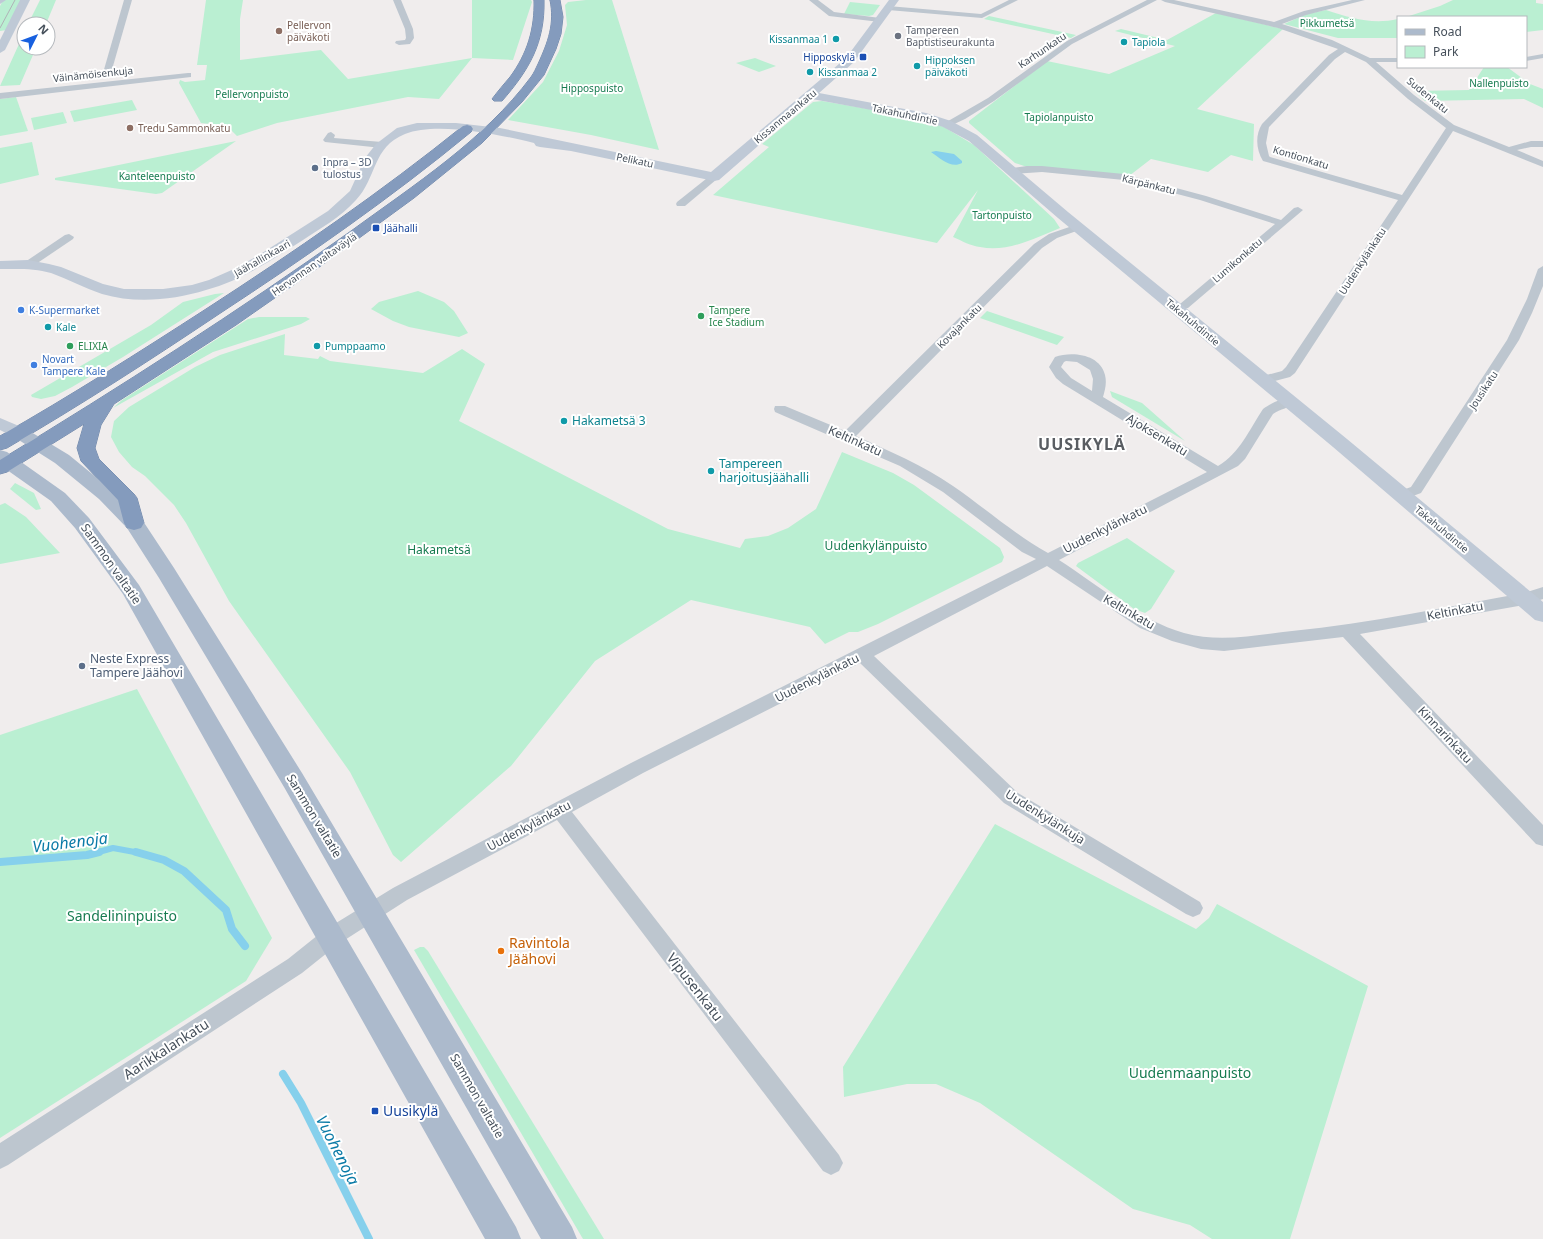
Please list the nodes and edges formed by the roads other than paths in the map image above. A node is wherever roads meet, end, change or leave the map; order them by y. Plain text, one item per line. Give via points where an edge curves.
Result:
1 (25, 0) edge
2 (128, 0) edge
3 (397, 0) edge
4 (538, 0) edge
5 (555, 0) edge
6 (813, 0) edge
7 (1014, 0) edge
8 (1153, 0) edge
9 (1165, 0) edge
10 (1361, 0) edge
11 (891, 4) edge
12 (880, 20) junction
13 (1274, 25) junction
14 (399, 43) dead end
15 (1347, 49) junction
16 (0, 50) edge
17 (1543, 56) edge
18 (1527, 59) edge
19 (1369, 60) junction
20 (1397, 60) edge
21 (107, 73) dead end
22 (188, 75) dead end
23 (811, 95) junction
24 (0, 96) edge
25 (488, 109) dead end
26 (478, 118) dead end
27 (947, 124) junction
28 (1450, 127) junction
29 (474, 132) junction
30 (331, 135) dead end
31 (386, 143) junction
32 (1543, 144) edge
33 (1508, 150) junction
34 (1543, 164) edge
35 (1012, 171) junction
36 (714, 176) junction
37 (1403, 198) junction
38 (681, 204) dead end
39 (1298, 210) dead end
40 (1281, 223) junction
41 (1078, 227) junction
42 (69, 237) dead end
43 (29, 264) junction
44 (0, 265) edge
45 (1543, 269) edge
46 (1176, 308) junction
47 (1263, 380) junction
48 (111, 398) junction
49 (1096, 398) dead end
50 (1289, 402) junction
51 (780, 410) dead end
52 (0, 423) edge
53 (20, 433) junction
54 (847, 436) junction
55 (39, 444) junction
56 (2, 457) edge
57 (1218, 472) junction
58 (1402, 495) junction
59 (134, 523) junction
60 (1047, 559) junction
61 (1543, 592) edge
62 (1524, 599) junction
63 (1543, 614) edge
64 (1347, 631) junction
65 (862, 655) junction
66 (560, 810) junction
67 (1543, 838) edge
68 (1193, 908) dead end
69 (370, 912) junction
70 (330, 938) junction
71 (0, 1157) edge
72 (831, 1163) dead end
73 (504, 1239) edge
74 (560, 1239) edge

1 - 16 street
2 - 21 street
3 - 14 street via 410,38 407,42
4 - 25 highway via 535,37 527,60
5 - 29 highway, Hervannan valtaväylä via 558,21 556,34 537,76 507,110
6 - 12 street via 832,14
7 - 11 street via 982,16
8 - 27 street, Karhunkatu via 1079,37 971,112
9 - 13 street, Sudenkatu
10 - 13 street via 1304,13
11 - 12 street, Kissanmaankatu
12 - 23 street, Kissanmaankatu via 850,60
13 - 15 street, Sudenkatu via 1304,32
15 - 19 street, Sudenkatu
15 - 37 street, Kontionkatu via 1332,57 1265,126 1262,133 1263,154 1266,159
17 - 18 street
19 - 20 street
19 - 28 street, Sudenkatu
22 - 24 street, Väinämöisenkuja
23 - 27 street, Takahuhdintie via 922,116
23 - 36 street, Kissanmaankatu
26 - 29 highway, Hervannan valtaväylä
27 - 35 street, Takahuhdintie via 973,138
28 - 33 street, Sudenkatu
28 - 37 street, Uudenkylänkatu
29 - 31 street via 423,132
29 - 36 street, Pelikatu via 556,144
29 - 48 highway, Hervannan valtaväylä via 453,160 393,208 300,276
29 - 53 highway, Hervannan valtaväylä via 278,270
30 - 31 street via 328,140
31 - 43 street, Jäähallinkaari via 371,158 361,185 342,207 257,263 203,286 150,295 124,294 56,270
32 - 33 street
33 - 34 street, Sudenkatu
35 - 40 street, Kärpänkatu via 1042,169 1124,177 1203,198
35 - 41 street, Takahuhdintie
36 - 38 street, Kissanmaankatu
37 - 47 street, Uudenkylänkatu via 1291,370 1286,374
39 - 40 street, Lumikonkatu
40 - 46 street, Lumikonkatu via 1184,306
41 - 46 street, Takahuhdintie
41 - 54 street, Kovajankatu via 1053,236 1038,246
42 - 43 street
43 - 44 street, Jäähallinkaari
45 - 58 street, Jousikatu via 1522,326 1500,364 1416,490
46 - 47 street, Takahuhdintie
47 - 50 street, Takahuhdintie
48 - 55 highway, Hervannan valtaväylä
48 - 59 highway via 92,425 86,448 90,462 127,498
49 - 57 street, Ajoksenkatu
50 - 57 street, Uudenkylänkatu via 1268,412 1240,456
50 - 58 street, Takahuhdintie
51 - 54 street, Keltinkatu
52 - 53 street
53 - 55 main road, Sammon valtatie
53 - 56 highway, Hervannan valtaväylä
54 - 60 street, Keltinkatu via 926,475 1027,548
55 - 56 highway, Hervannan valtaväylä
55 - 59 main road, Sammon valtatie via 101,491
56 - 70 main road, Sammon valtatie via 58,498 102,548 131,590
57 - 60 street, Uudenkylänkatu
58 - 62 street, Takahuhdintie
59 - 69 main road, Sammon valtatie via 213,649
60 - 64 street, Keltinkatu via 1146,624 1201,643 1242,644
60 - 65 street, Uudenkylänkatu
61 - 62 street, Keltinkatu
62 - 63 street, Takahuhdintie
62 - 64 street, Keltinkatu
64 - 67 street, Kinnarinkatu
65 - 66 street, Uudenkylänkatu via 637,768
65 - 68 street, Uudenkylänkuja via 1011,798
66 - 69 street, Uudenkylänkatu
66 - 72 street, Vipusenkatu
69 - 70 street, Uudenkylänkatu
69 - 74 main road, Sammon valtatie
70 - 71 street, Aarikkalankatu via 295,966
70 - 73 main road, Sammon valtatie

